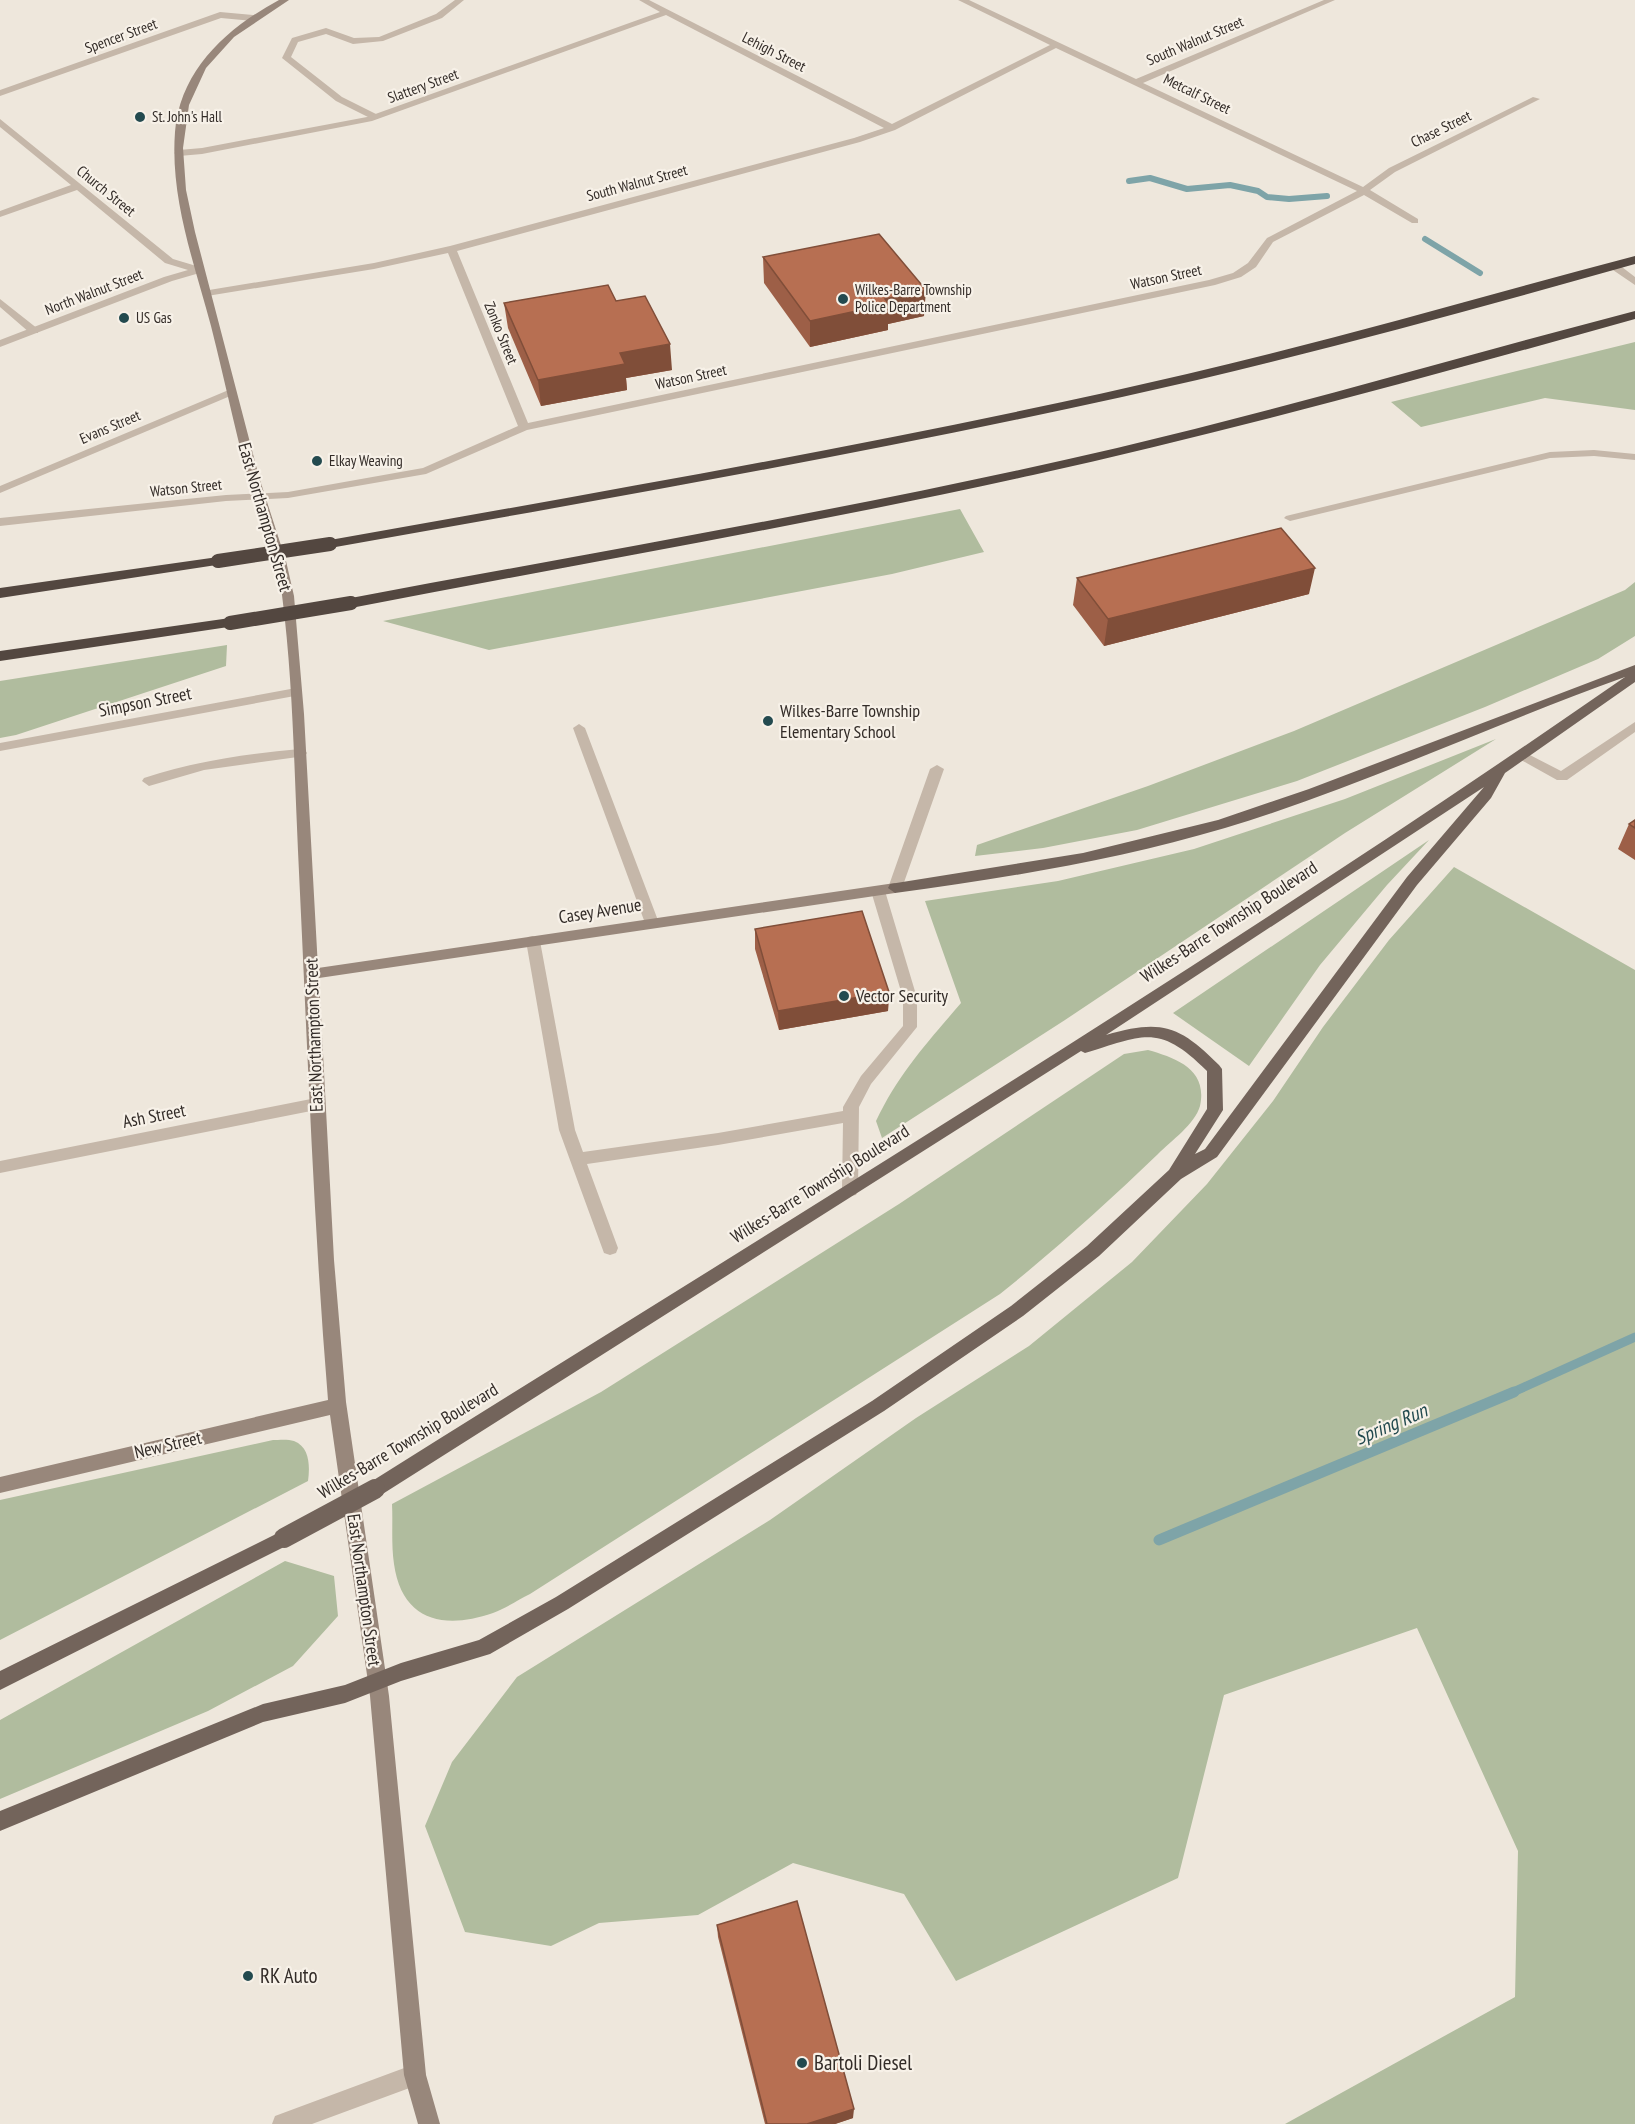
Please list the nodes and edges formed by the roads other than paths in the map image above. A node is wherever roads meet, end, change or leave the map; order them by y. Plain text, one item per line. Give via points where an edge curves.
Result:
1 (285, 0) edge
2 (460, 0) edge
3 (643, 0) edge
4 (962, 0) edge
5 (1331, 0) edge
6 (667, 12) junction
7 (253, 18) junction
8 (1056, 45) junction
9 (1137, 82) junction
10 (0, 93) edge
11 (1536, 99) dead end
12 (375, 117) junction
13 (0, 122) edge
14 (892, 128) junction
15 (179, 153) junction
16 (76, 187) junction
17 (1364, 191) junction
18 (0, 214) edge
19 (1415, 221) dead end
20 (451, 249) junction
21 (1635, 260) edge
22 (1614, 266) junction
23 (199, 270) junction
24 (1635, 282) edge
25 (207, 293) junction
26 (0, 302) edge
27 (1635, 315) edge
28 (34, 331) junction
29 (0, 344) edge
30 (231, 392) junction
31 (524, 427) junction
32 (1635, 457) edge
33 (0, 490) edge
34 (259, 497) junction
35 (1290, 518) dead end
36 (0, 522) edge
37 (0, 593) edge
38 (0, 656) edge
39 (1635, 669) edge
40 (1628, 680) edge
41 (296, 692) junction
42 (1635, 726) edge
43 (579, 728) dead end
44 (0, 747) edge
45 (300, 753) junction
46 (1521, 756) junction
47 (937, 770) dead end
48 (1500, 770) junction
49 (149, 781) dead end
50 (895, 888) junction
51 (878, 891) junction
52 (652, 923) junction
53 (533, 941) junction
54 (312, 974) junction
55 (1070, 1051) junction
56 (316, 1104) junction
57 (851, 1116) junction
58 (578, 1159) junction
59 (0, 1167) edge
60 (1175, 1174) junction
61 (850, 1190) junction
62 (610, 1248) dead end
63 (337, 1406) junction
64 (0, 1485) edge
65 (0, 1681) edge
66 (378, 1682) junction
67 (0, 1821) edge
68 (415, 2075) junction
69 (283, 2124) edge
70 (429, 2124) edge

1 - 7 main road, East Northampton Street
2 - 12 street via 439,16 381,39 353,41 326,31 295,40 286,58 339,99
3 - 6 street, Lehigh Street
4 - 8 street, Metcalf Street
5 - 9 street, South Walnut Street
6 - 12 street, Slattery Street
6 - 14 street, Lehigh Street
7 - 10 street, Spencer Street via 220,15
7 - 15 main road, East Northampton Street via 208,58 193,80 184,101
8 - 9 street, Metcalf Street
8 - 14 street, South Walnut Street
9 - 17 street, Metcalf Street
11 - 17 street, Chase Street via 1392,170
12 - 15 street, Slattery Street
13 - 16 street, Church Street
14 - 20 street, South Walnut Street
15 - 23 main road, East Northampton Street via 184,213
16 - 18 street
16 - 23 street, Church Street via 169,261
17 - 19 street, Metcalf Street
17 - 31 street, Watson Street via 1270,240 1251,265 1211,283
20 - 25 street, South Walnut Street via 374,266
20 - 31 street, Zonko Street
21 - 22 highway
22 - 24 street
22 - 37 highway, bridge via 1431,318 1125,393 924,435 330,544
23 - 25 main road, East Northampton Street
23 - 28 street, North Walnut Street
25 - 30 main road, East Northampton Street
26 - 28 street
27 - 38 highway, bridge via 1397,382 967,485 351,603
28 - 29 street, North Walnut Street
30 - 33 street, Evans Street
30 - 34 main road, East Northampton Street
31 - 34 street, Watson Street via 426,471
32 - 35 street via 1594,453 1550,455
34 - 36 street, Watson Street
34 - 41 main road, East Northampton Street via 287,588
39 - 40 main road
40 - 46 main road, Wilkes-Barre Township Boulevard
40 - 50 main road via 1548,699 1266,809 1191,832 1020,871
41 - 44 street, Simpson Street
41 - 45 main road, East Northampton Street
42 - 46 street via 1562,777
43 - 52 street
45 - 49 street via 241,758
45 - 54 main road, East Northampton Street
46 - 48 main road, Wilkes-Barre Township Boulevard
47 - 50 street
48 - 55 main road, Wilkes-Barre Township Boulevard
48 - 60 main road via 1486,795 1412,881 1211,1153
50 - 51 main road, Casey Avenue
51 - 52 main road, Casey Avenue
51 - 57 street via 909,998 910,1027 866,1080 851,1107
52 - 53 main road, Casey Avenue
53 - 54 main road, Casey Avenue
53 - 58 street via 567,1130
54 - 56 main road, East Northampton Street
55 - 60 main road via 1125,1035 1161,1032 1192,1048 1215,1069 1215,1110
55 - 61 main road, Wilkes-Barre Township Boulevard
56 - 59 street, Ash Street
56 - 63 main road, East Northampton Street
57 - 58 street
57 - 61 street
58 - 62 street
60 - 66 main road via 1093,1251 878,1406 562,1604 483,1648
61 - 65 main road, Wilkes-Barre Township Boulevard, bridge via 375,1489
63 - 64 main road, New Street
63 - 66 main road, East Northampton Street
66 - 67 main road via 263,1713
66 - 68 main road, East Northampton Street
68 - 69 street
68 - 70 main road, East Northampton Street

